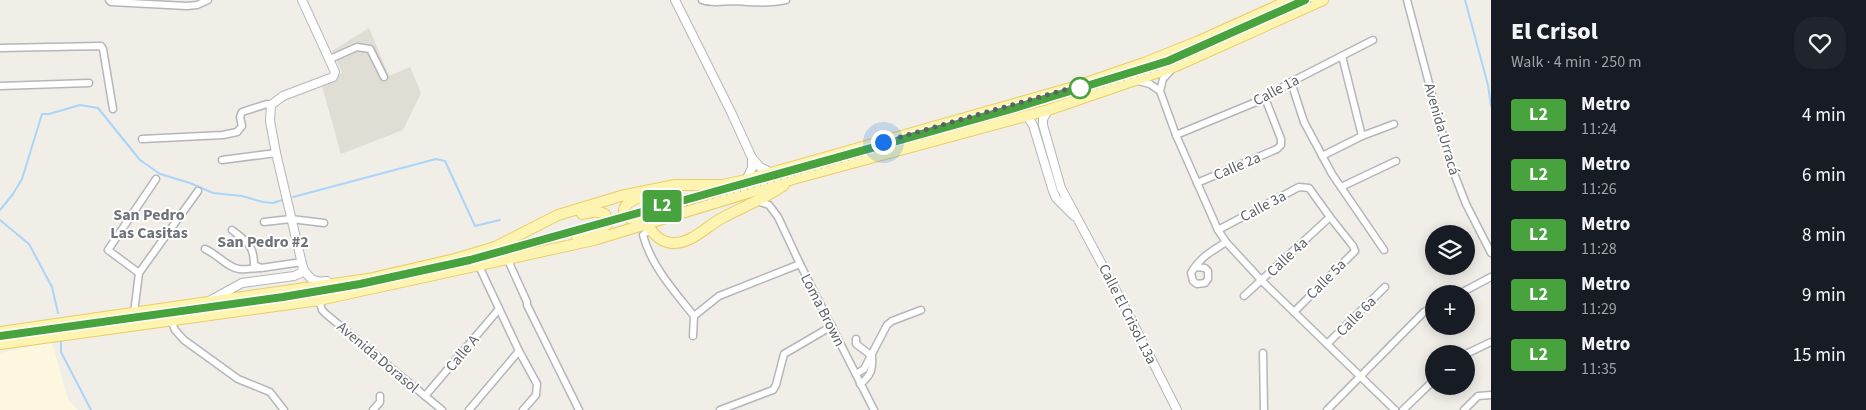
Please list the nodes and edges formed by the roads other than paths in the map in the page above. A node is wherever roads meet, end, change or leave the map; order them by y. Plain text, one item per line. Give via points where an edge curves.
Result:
1 (208, 0) edge
2 (302, 0) edge
3 (675, 0) edge
4 (702, 0) edge
5 (786, 0) edge
6 (1282, 0) edge
7 (1290, 0) edge
8 (1323, 0) edge
9 (1407, 0) edge
10 (110, 1) edge
11 (161, 2) edge
12 (1269, 9) junction
13 (1374, 40) dead end
14 (0, 48) edge
15 (1342, 56) junction
16 (330, 59) junction
17 (1176, 66) junction
18 (384, 77) dead end
19 (1132, 82) junction
20 (1291, 82) junction
21 (89, 83) dead end
22 (0, 86) edge
23 (1160, 91) junction
24 (1265, 98) junction
25 (271, 105) junction
26 (113, 109) dead end
27 (1048, 110) junction
28 (1027, 116) junction
29 (1394, 124) dead end
30 (1176, 135) junction
31 (1362, 136) junction
32 (142, 139) dead end
33 (1045, 152) junction
34 (276, 153) junction
35 (1322, 156) junction
36 (752, 158) junction
37 (222, 160) dead end
38 (1396, 160) dead end
39 (772, 173) junction
40 (156, 179) dead end
41 (793, 179) junction
42 (746, 180) junction
43 (1197, 183) junction
44 (696, 184) junction
45 (1341, 187) junction
46 (776, 190) junction
47 (198, 191) dead end
48 (757, 201) junction
49 (716, 202) junction
50 (773, 209) junction
51 (1330, 217) junction
52 (291, 219) junction
53 (264, 222) dead end
54 (324, 223) dead end
55 (649, 226) junction
56 (232, 230) dead end
57 (529, 230) junction
58 (1218, 230) junction
59 (1226, 242) junction
60 (205, 249) dead end
61 (548, 249) junction
62 (1384, 250) dead end
63 (1491, 253) edge
64 (505, 259) junction
65 (800, 264) junction
66 (302, 265) junction
67 (479, 266) junction
68 (1196, 267) dead end
69 (261, 268) junction
70 (139, 273) junction
71 (1491, 277) edge
72 (368, 279) junction
73 (1262, 281) junction
74 (1475, 286) edge
75 (1385, 287) dead end
76 (1244, 296) dead end
77 (319, 300) junction
78 (206, 303) junction
79 (499, 310) junction
80 (921, 310) dead end
81 (1294, 312) junction
82 (1425, 312) edge
83 (134, 313) junction
84 (694, 316) junction
85 (171, 320) junction
86 (832, 326) junction
87 (0, 332) edge
88 (693, 336) dead end
89 (856, 339) dead end
90 (1491, 342) edge
91 (0, 344) edge
92 (1327, 344) junction
93 (1475, 350) edge
94 (519, 351) junction
95 (1263, 353) dead end
96 (872, 356) junction
97 (856, 374) junction
98 (1360, 377) junction
99 (860, 384) junction
100 (1425, 389) edge
101 (1491, 395) edge
102 (380, 396) dead end
103 (425, 396) junction
104 (284, 410) edge
105 (373, 410) edge
106 (442, 410) edge
107 (469, 410) edge
108 (523, 410) edge
109 (579, 410) edge
110 (720, 410) edge
111 (874, 410) edge
112 (1177, 410) edge
113 (1264, 410) edge
114 (1327, 410) edge
115 (1395, 410) edge
116 (1403, 410) edge
117 (1464, 410) edge

1 - 11 street via 187,6
2 - 16 street
3 - 36 street
4 - 5 street via 758,3
6 - 12 street
7 - 12 main road
8 - 17 main road
9 - 63 street, Avenida Urracá via 1450,162 1466,204
10 - 11 street
12 - 39 main road via 1199,41 1074,87
13 - 15 street, Calle 1a
14 - 26 street via 101,46
15 - 20 street, Calle 1a
15 - 31 street
16 - 18 street via 357,47 370,49
16 - 25 street via 335,72 333,77 283,96
17 - 19 main road
17 - 23 street via 1166,74
19 - 23 street via 1150,84
19 - 27 main road
20 - 24 street, Calle 1a
20 - 35 street via 1304,122
21 - 22 street
23 - 30 street
24 - 30 street, Calle 1a
24 - 43 street, Calle 2a via 1280,139 1278,149
25 - 32 street via 242,112 242,126 237,132
25 - 34 street via 270,121
27 - 28 main road
27 - 33 street, Calle El Crisol 13a via 1043,119
28 - 33 street, Calle El Crisol 13a
28 - 41 main road
29 - 31 street
30 - 43 street
31 - 35 street
33 - 112 street, Calle El Crisol 13a
34 - 37 street
34 - 52 street
35 - 45 street
36 - 39 street via 760,168
36 - 42 street via 752,168
38 - 45 street
39 - 42 main road
40 - 70 street via 108,250
41 - 46 main road
41 - 49 main road
42 - 44 main road via 722,185
43 - 58 street
44 - 49 main road via 633,199 625,206 624,212 627,218 638,220
44 - 57 main road via 621,196 558,215
45 - 62 street
46 - 48 main road
46 - 50 street via 772,199
47 - 70 street
48 - 50 street
48 - 55 main road via 682,242 663,240
49 - 55 main road
50 - 65 street, Loma Brown
51 - 58 street, Calle 3a via 1309,188 1299,188
51 - 73 street, Calle 4a
51 - 81 street, Calle 5a via 1355,251
52 - 53 street
52 - 54 street
52 - 66 street
55 - 61 main road
55 - 84 street via 643,235 646,245 665,280
56 - 69 street via 251,245 254,265
57 - 61 main road via 594,211 605,214 607,224 604,228
57 - 72 main road via 495,247
58 - 59 street
59 - 68 street via 1200,259
59 - 73 street
60 - 69 street via 230,266
61 - 64 main road
64 - 67 main road
64 - 109 street via 524,304
65 - 84 street via 719,296
65 - 86 street, Loma Brown
66 - 69 street
66 - 72 street via 310,278 318,282
66 - 78 street via 301,273 294,276 242,282
67 - 77 main road
67 - 79 street
70 - 83 street
71 - 74 street
72 - 78 main road
73 - 76 street, Calle 4a
73 - 81 street
75 - 92 street, Calle 6a
77 - 85 main road
77 - 103 street, Avenida Dorasol via 326,314
78 - 83 main road
79 - 94 street
79 - 103 street, Calle A
80 - 96 street via 887,325
81 - 92 street
82 - 98 street
83 - 87 main road
84 - 88 street
85 - 91 main road
85 - 104 street via 184,340 238,379 270,392
86 - 97 street, Loma Brown
86 - 110 street via 784,354 773,390
89 - 96 street via 856,344
90 - 93 street
92 - 98 street
94 - 107 street
94 - 108 street via 537,384 537,392
95 - 113 street
96 - 97 street via 864,369
96 - 99 street via 872,370
97 - 99 street, Loma Brown
98 - 114 street
98 - 115 street
99 - 111 street, Loma Brown
100 - 116 street
101 - 117 street via 1478,396
102 - 105 street via 380,402
103 - 106 street, Avenida Dorasol

